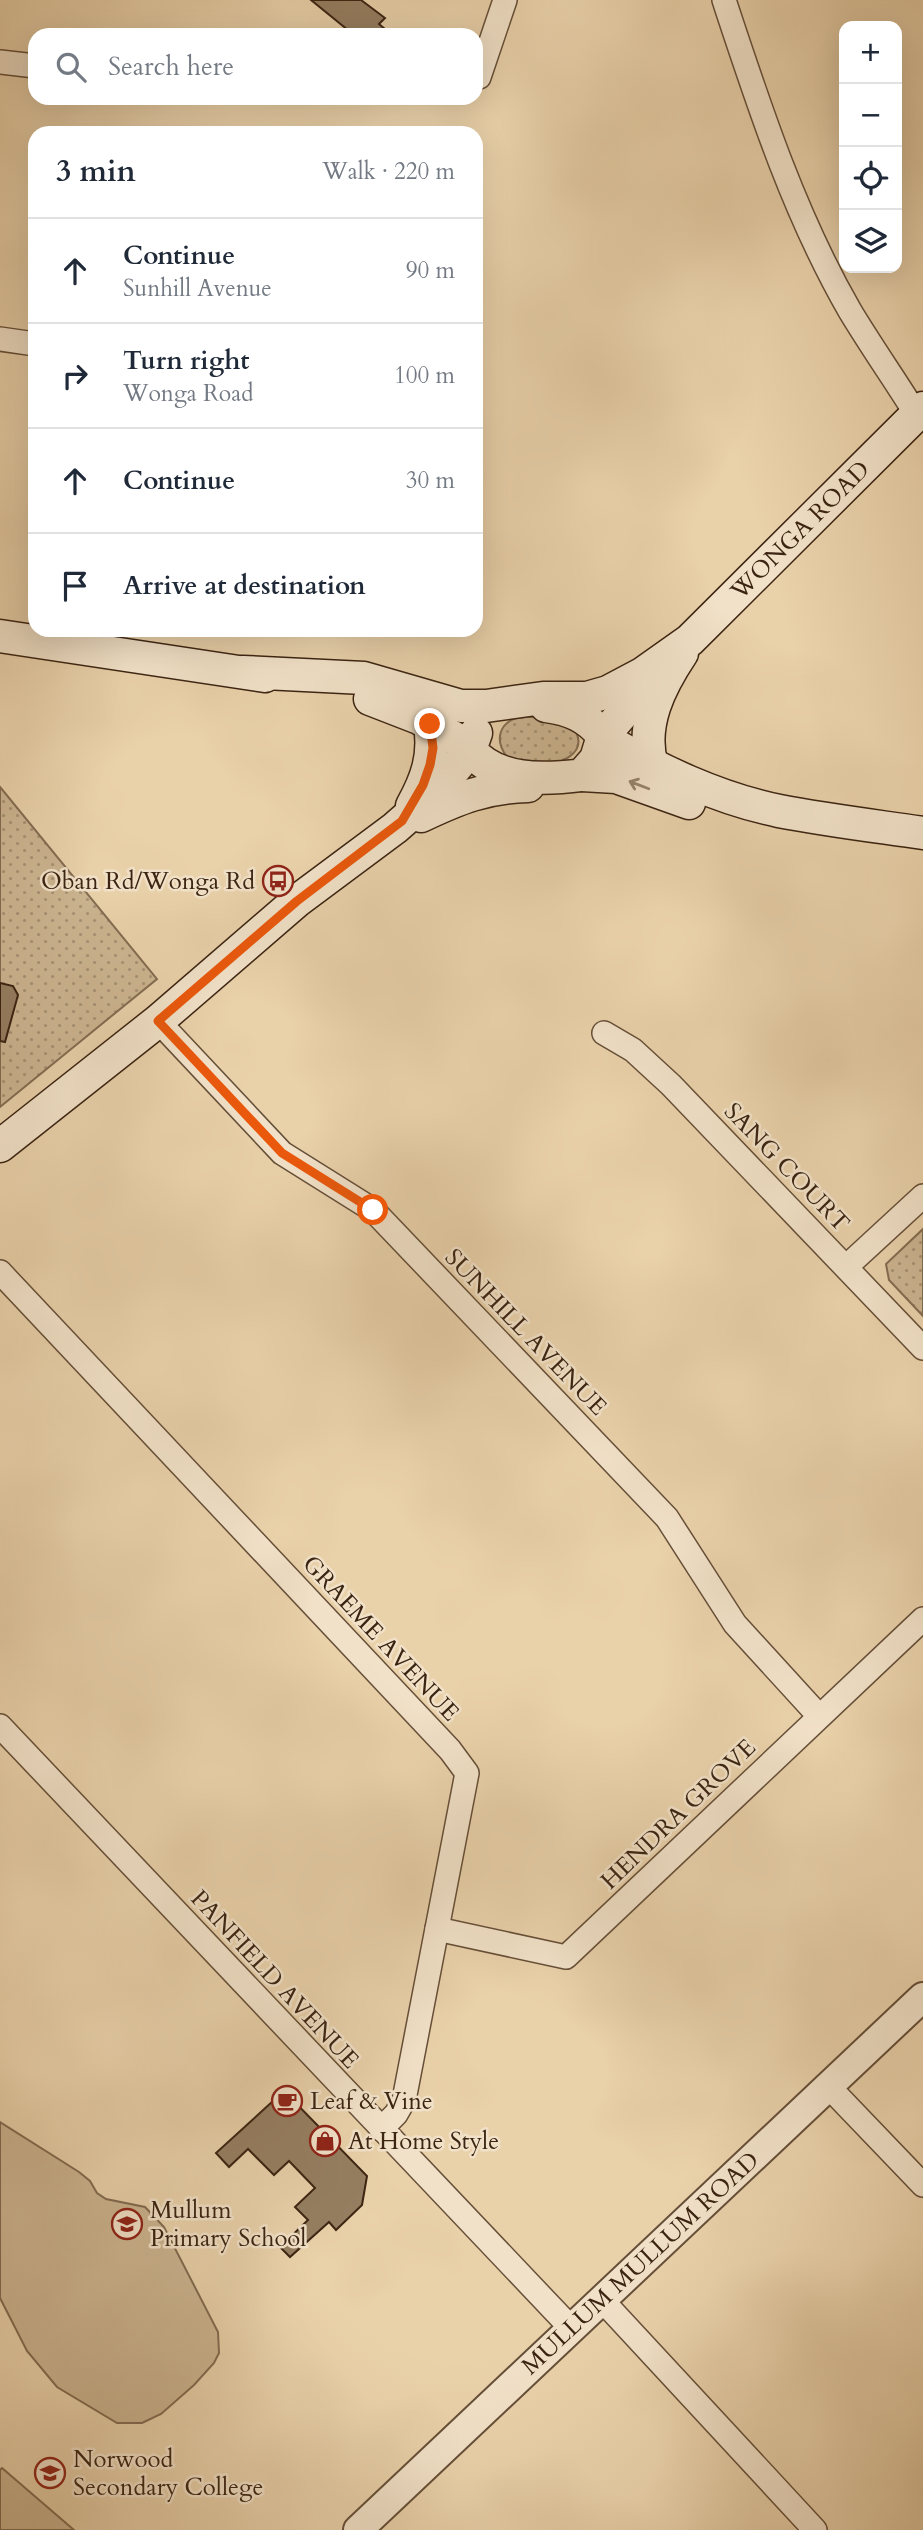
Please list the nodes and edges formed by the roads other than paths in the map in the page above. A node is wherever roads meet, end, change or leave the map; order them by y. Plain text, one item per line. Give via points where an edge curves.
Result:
1 (505, 0) edge
2 (724, 0) edge
3 (0, 62) edge
4 (28, 65) edge
5 (483, 65) edge
6 (0, 339) edge
7 (28, 343) edge
8 (920, 411) edge
9 (0, 636) edge
10 (683, 646) junction
11 (243, 671) junction
12 (505, 703) junction
13 (430, 724) junction
14 (604, 738) junction
15 (470, 748) junction
16 (652, 766) junction
17 (580, 775) junction
18 (777, 810) junction
19 (398, 825) junction
20 (923, 833) edge
21 (158, 1021) junction
22 (604, 1033) dead end
23 (0, 1146) edge
24 (923, 1196) edge
25 (846, 1267) junction
26 (0, 1272) edge
27 (923, 1348) edge
28 (923, 1619) edge
29 (819, 1716) junction
30 (0, 1726) edge
31 (437, 1929) junction
32 (923, 1997) edge
33 (829, 2087) junction
34 (381, 2129) junction
35 (923, 2185) edge
36 (610, 2309) junction
37 (570, 2328) junction
38 (358, 2530) edge
39 (815, 2530) edge

1 - 5 street
2 - 8 street via 769,136 808,225 850,310
3 - 4 street
6 - 7 street
8 - 10 main road, WONGA ROAD
9 - 11 main road
10 - 12 main road via 634,680 603,694
10 - 14 main road
10 - 16 main road via 656,699 648,743
11 - 12 main road via 352,676 468,707
11 - 13 main road via 358,695
12 - 14 main road via 569,710
12 - 15 main road via 480,726
13 - 15 main road
13 - 19 main road via 430,765
14 - 16 main road
14 - 17 main road via 596,759
15 - 17 main road via 487,766 509,775
15 - 19 main road via 435,793
16 - 18 main road
18 -> 17 main road via 713,809 616,777
17 - 19 main road via 552,784 475,792
18 - 20 main road
19 - 21 main road via 297,901
21 - 23 main road
21 - 29 street, SUNHILL AVENUE via 282,1153 373,1210 629,1478 667,1518 735,1624
22 - 25 street, SANG COURT via 633,1050 671,1085
24 - 25 street
25 - 27 street, SANG COURT
26 - 31 street, GRAEME AVENUE via 460,1761 467,1773
28 - 29 street, HENDRA GROVE
29 - 31 street, HENDRA GROVE via 566,1957
30 - 34 street, PANFIELD AVENUE
31 - 34 street, GRAEME AVENUE via 404,2100
32 - 33 street, MULLUM MULLUM ROAD
33 - 35 street
33 - 36 street, MULLUM MULLUM ROAD
34 - 37 street, PANFIELD AVENUE
36 - 37 street, MULLUM MULLUM ROAD
36 - 39 street
37 - 38 street, MULLUM MULLUM ROAD

